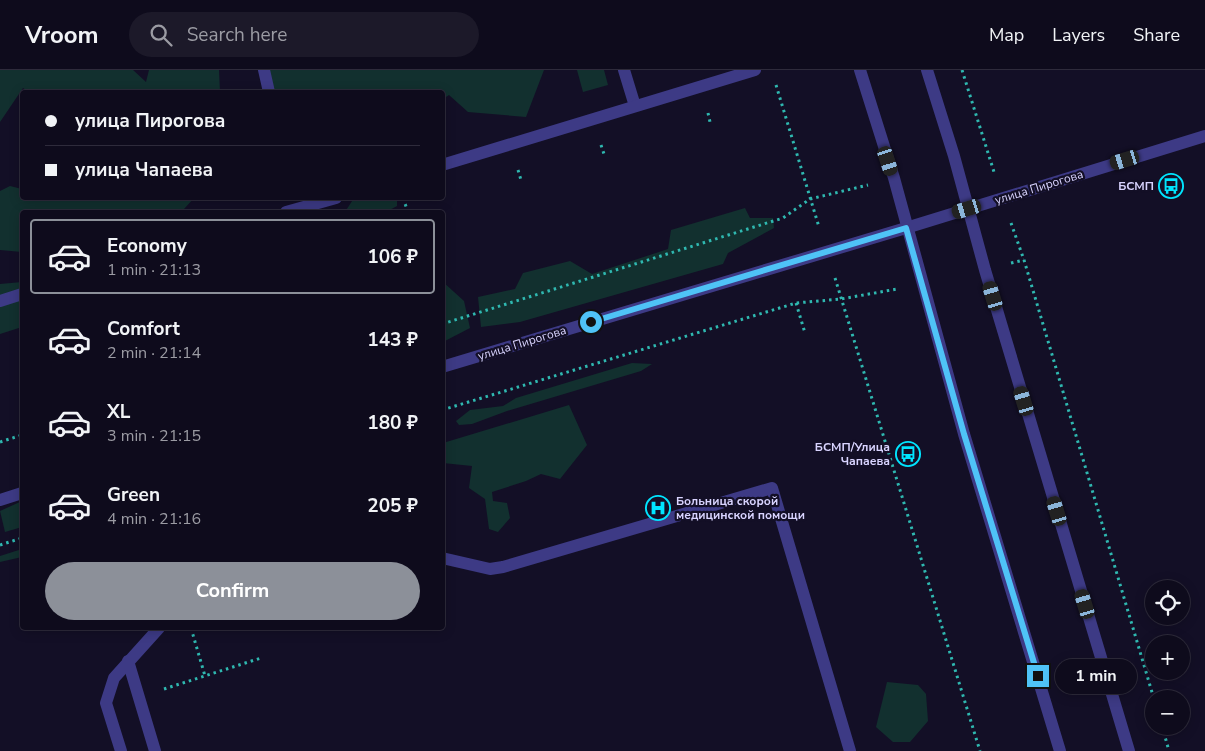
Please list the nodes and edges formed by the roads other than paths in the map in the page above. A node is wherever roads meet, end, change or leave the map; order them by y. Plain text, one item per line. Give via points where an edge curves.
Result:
1 (264, 70) edge
2 (624, 70) edge
3 (754, 70) edge
4 (860, 70) edge
5 (927, 70) edge
6 (269, 90) edge
7 (635, 106) junction
8 (1205, 136) edge
9 (445, 164) edge
10 (327, 200) edge
11 (292, 208) edge
12 (967, 209) junction
13 (906, 228) junction
14 (20, 295) edge
15 (0, 301) edge
16 (445, 366) edge
17 (20, 494) edge
18 (0, 500) edge
19 (445, 559) edge
20 (157, 630) edge
21 (128, 661) junction
22 (121, 751) edge
23 (155, 751) edge
24 (850, 751) edge
25 (1060, 751) edge
26 (1129, 751) edge

1 - 6 street
2 - 7 street
3 - 7 street
4 - 13 street
5 - 12 street
7 - 9 street
8 - 12 street, улица Пирогова
10 - 11 street
12 - 13 street, улица Пирогова
12 - 26 street
13 - 16 street, улица Пирогова
13 - 25 street via 964,434
14 - 15 street
17 - 18 street
19 - 24 street via 490,569 503,567 772,488
20 - 21 street
21 - 22 street via 114,678 106,704
21 - 23 street

